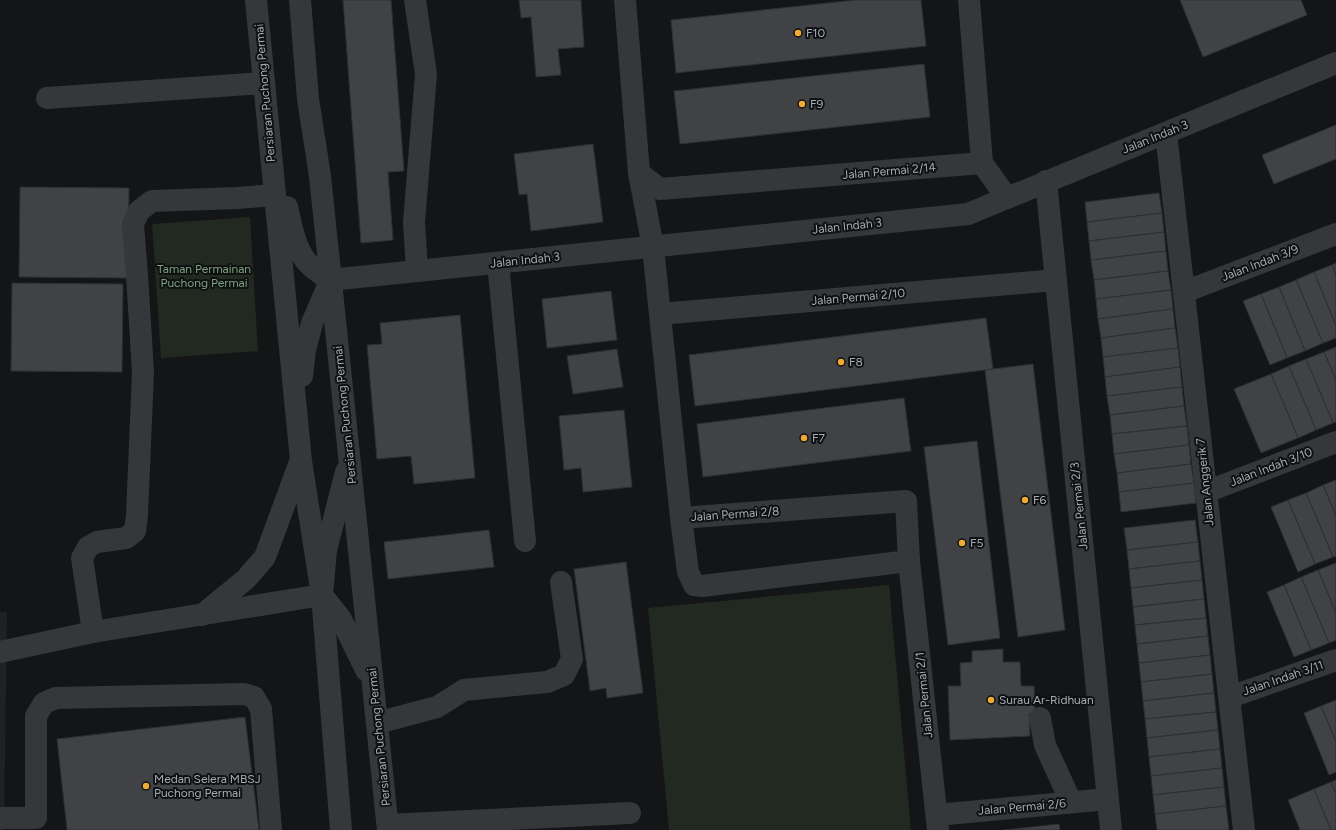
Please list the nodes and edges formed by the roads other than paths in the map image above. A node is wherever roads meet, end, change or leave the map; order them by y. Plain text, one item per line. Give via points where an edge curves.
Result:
1 (256, 0) edge
2 (300, 0) edge
3 (415, 0) edge
4 (625, 0) edge
5 (969, 0) edge
6 (1336, 64) edge
7 (264, 83) junction
8 (47, 98) dead end
9 (1166, 133) junction
10 (270, 153) junction
11 (982, 163) junction
12 (639, 173) junction
13 (1046, 181) junction
14 (275, 195) junction
15 (1007, 198) junction
16 (1336, 234) edge
17 (653, 247) junction
18 (498, 263) junction
19 (417, 271) junction
20 (330, 280) junction
21 (1056, 280) junction
22 (1184, 292) junction
23 (660, 314) junction
24 (298, 427) junction
25 (1336, 442) edge
26 (349, 459) junction
27 (301, 461) junction
28 (1206, 492) junction
29 (681, 518) junction
30 (525, 541) dead end
31 (910, 561) junction
32 (561, 582) dead end
33 (322, 595) junction
34 (201, 616) junction
35 (93, 632) junction
36 (0, 652) edge
37 (1336, 660) edge
38 (373, 684) junction
39 (1230, 697) junction
40 (1040, 718) dead end
41 (377, 723) junction
42 (1108, 799) junction
43 (1071, 802) junction
44 (630, 813) dead end
45 (0, 818) edge
46 (937, 822) edge
47 (36, 824) edge
48 (388, 827) edge
49 (271, 830) edge
50 (341, 830) edge
51 (1111, 830) edge
52 (1244, 830) edge

1 - 7 street, Persiaran Puchong Permai
2 - 20 street, Persiaran Puchong Permai via 308,99 320,176
3 - 19 street via 426,74 414,222
4 - 12 street
5 - 11 street
6 - 9 street, Jalan Indah 3
7 - 8 street
7 - 10 street, Persiaran Puchong Permai
9 - 13 street, Jalan Indah 3
9 - 22 street, Jalan Anggerik 7
10 - 14 street, Persiaran Puchong Permai
10 - 20 street via 293,233 303,257 311,267
11 - 12 street, Jalan Permai 2/14 via 660,190
11 - 15 street
12 - 17 street
13 - 15 street, Jalan Indah 3
13 - 21 street, Jalan Permai 2/3
14 - 24 street, Persiaran Puchong Permai
14 - 35 street via 152,201 139,211 133,224 143,372 137,515 135,531 126,538 97,542 88,547 82,558
15 - 17 street, Jalan Indah 3 via 968,214
16 - 22 street, Jalan Indah 3/9
17 - 18 street, Jalan Indah 3
17 - 23 street, Jalan Permai 2/8
18 - 19 street, Jalan Indah 3
18 - 30 street
19 - 20 street, Jalan Indah 3
20 - 24 street via 304,350
20 - 26 street, Persiaran Puchong Permai
21 - 23 street, Jalan Permai 2/10
21 - 42 street, Jalan Permai 2/3
22 - 28 street, Jalan Anggerik 7
23 - 29 street, Jalan Permai 2/8
24 - 27 street, Persiaran Puchong Permai
25 - 28 street, Jalan Indah 3/10
26 - 33 street via 326,550
26 - 38 street, Persiaran Puchong Permai
27 - 33 street, Persiaran Puchong Permai
27 - 34 street via 265,557 246,579
28 - 39 street, Jalan Anggerik 7
29 - 31 street, Jalan Permai 2/8 via 906,501
29 - 31 street via 688,572 694,585
31 - 46 street, Jalan Permai 2/1
32 - 41 street via 572,659 564,675 547,682 464,690 437,707
33 - 34 street
33 - 38 street via 341,619
33 - 50 street, Persiaran Puchong Permai
34 - 35 street
35 - 36 street
37 - 39 street, Jalan Indah 3/11
38 - 41 street, Persiaran Puchong Permai
39 - 52 street, Jalan Anggerik 7
40 - 43 street via 1045,745
41 - 48 street, Persiaran Puchong Permai
42 - 43 street, Jalan Permai 2/6
42 - 51 street, Jalan Permai 2/3
43 - 46 street, Jalan Permai 2/6
44 - 48 street
45 - 47 street
47 - 49 street via 36,716 44,703 56,698 244,694 254,697 261,709

